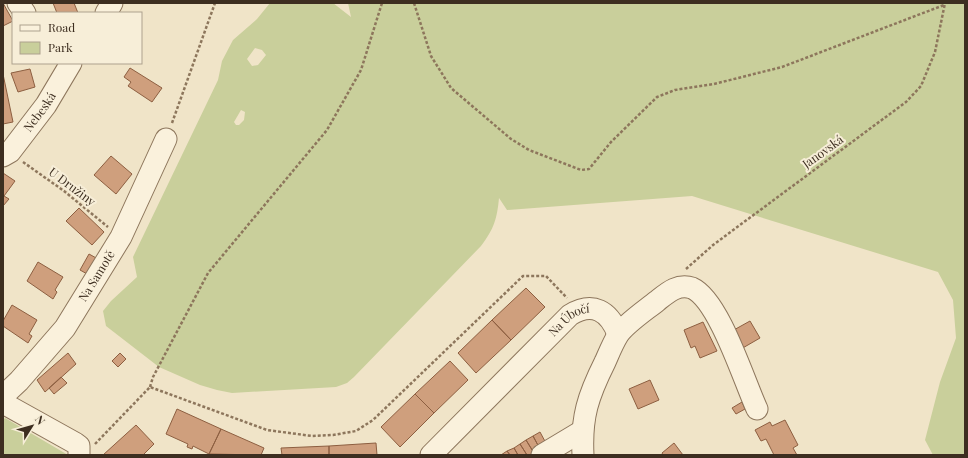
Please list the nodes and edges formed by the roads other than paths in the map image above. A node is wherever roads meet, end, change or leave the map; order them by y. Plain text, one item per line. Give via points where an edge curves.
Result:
1 (18, 3) edge
2 (112, 3) edge
3 (24, 12) edge
4 (107, 12) edge
5 (64, 66) edge
6 (166, 139) road end
7 (6, 154) edge
8 (618, 334) junction
9 (3, 396) edge
10 (3, 403) edge
11 (757, 409) dead end
12 (582, 431) junction
13 (84, 452) edge
14 (431, 455) edge
15 (542, 455) edge
16 (583, 455) edge

1 - 3 street
2 - 4 street
5 - 7 street, Nebeská via 46,105
6 - 9 street, Na Samotě via 122,237 65,328
8 - 11 street via 671,290 684,286 692,288 712,308 726,332
8 - 12 street via 591,390
8 - 14 street, Na Úbočí via 609,317 599,310 579,310 570,315
10 - 13 street via 75,442
12 - 15 street
12 - 16 street

